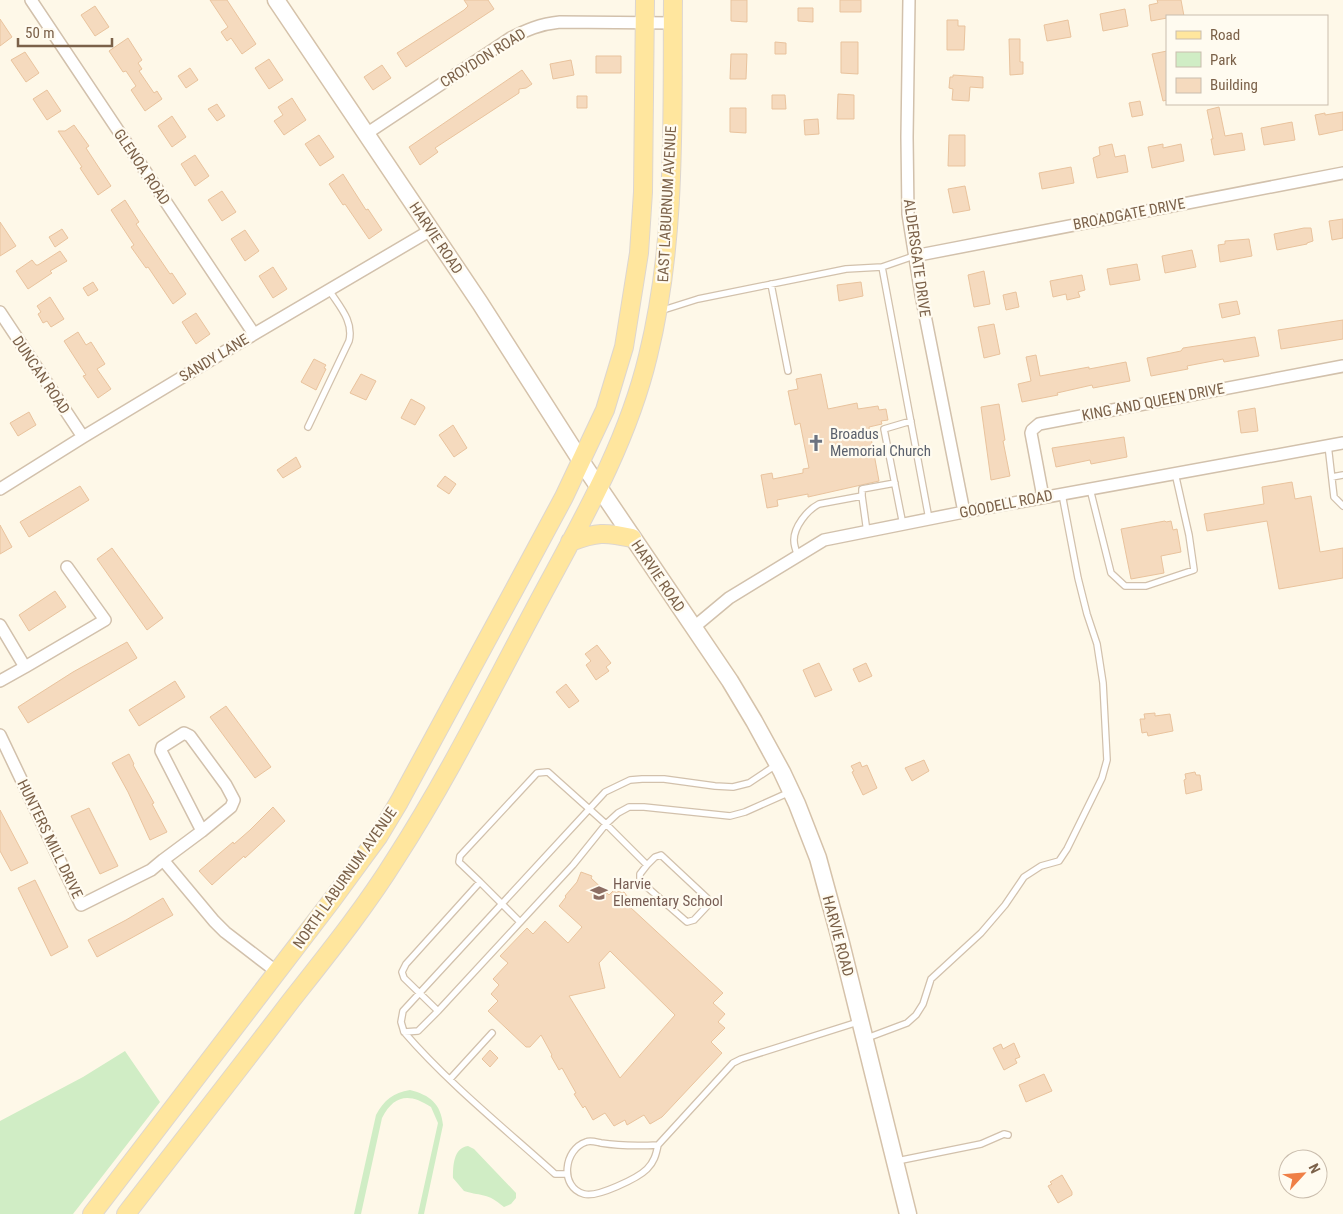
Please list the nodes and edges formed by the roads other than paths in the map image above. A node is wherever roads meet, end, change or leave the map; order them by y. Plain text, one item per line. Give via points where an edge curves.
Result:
1 (31, 0) edge
2 (276, 0) edge
3 (645, 0) edge
4 (673, 0) edge
5 (909, 0) edge
6 (645, 23) junction
7 (673, 23) junction
8 (366, 134) junction
9 (1343, 173) edge
10 (431, 230) junction
11 (914, 256) junction
12 (882, 267) junction
13 (771, 284) junction
14 (329, 290) junction
15 (0, 312) edge
16 (658, 312) junction
17 (254, 334) junction
18 (1343, 366) edge
19 (788, 370) dead end
20 (911, 422) junction
21 (308, 427) dead end
22 (83, 437) junction
23 (1343, 443) edge
24 (1328, 445) junction
25 (581, 461) junction
26 (1176, 473) junction
27 (1343, 475) edge
28 (1332, 477) junction
29 (895, 483) junction
30 (599, 487) junction
31 (0, 489) edge
32 (1090, 489) junction
33 (1062, 494) junction
34 (862, 496) junction
35 (1043, 497) junction
36 (1343, 506) edge
37 (964, 512) junction
38 (929, 519) junction
39 (903, 525) junction
40 (866, 532) junction
41 (632, 538) junction
42 (570, 542) junction
43 (798, 556) junction
44 (67, 567) dead end
45 (0, 625) edge
46 (693, 628) junction
47 (24, 667) junction
48 (0, 681) edge
49 (0, 735) edge
50 (778, 764) junction
51 (791, 792) junction
52 (588, 808) junction
53 (606, 824) junction
54 (202, 831) junction
55 (164, 860) junction
56 (646, 865) junction
57 (480, 882) junction
58 (502, 904) junction
59 (520, 922) junction
60 (277, 972) junction
61 (420, 993) junction
62 (438, 1011) junction
63 (860, 1021) junction
64 (404, 1032) junction
65 (492, 1033) dead end
66 (865, 1038) junction
67 (450, 1079) junction
68 (1008, 1135) dead end
69 (658, 1145) junction
70 (895, 1162) junction
71 (566, 1174) junction
72 (92, 1214) edge
73 (126, 1214) edge
74 (908, 1214) edge

1 - 17 street, GLENOA ROAD
2 - 8 street, HARVIE ROAD
3 - 6 main road, EAST LABURNUM AVENUE
4 - 7 main road, EAST LABURNUM AVENUE
5 - 11 street, ALDERSGATE DRIVE via 907,189
6 - 7 street, CROYDON ROAD
6 - 8 street, CROYDON ROAD via 560,22 526,29
6 - 25 main road, EAST LABURNUM AVENUE via 640,253 624,347 605,410
7 - 16 main road, EAST LABURNUM AVENUE via 671,174 667,248
8 - 10 street, HARVIE ROAD
9 - 11 street, BROADGATE DRIVE
10 - 14 street, SANDY LANE
10 - 25 street, HARVIE ROAD
11 - 12 lane
11 - 37 street, ALDERSGATE DRIVE
12 - 13 lane via 846,269
12 - 20 lane
13 - 16 lane via 698,299
13 - 19 lane
14 - 17 street, SANDY LANE
14 - 21 lane via 347,318 351,334
15 - 22 street, DUNCAN ROAD
16 - 30 main road, EAST LABURNUM AVENUE via 635,403
17 - 22 street, SANDY LANE
18 - 35 street, KING AND QUEEN DRIVE via 1039,424 1030,433
20 - 29 lane via 884,429
20 - 38 lane
22 - 31 street, SANDY LANE
23 - 24 street, GOODELL ROAD
24 - 26 street, GOODELL ROAD
24 - 28 lane
25 - 30 street, HARVIE ROAD
25 - 60 main road, NORTH LABURNUM AVENUE via 386,823
26 - 32 street, GOODELL ROAD
26 - 32 lane via 1194,570 1146,586 1125,586 1111,573
27 - 28 lane
28 - 36 lane via 1334,497
29 - 34 lane via 862,489
29 - 39 lane
30 - 41 street, HARVIE ROAD
30 - 42 main road, NORTH LABURNUM AVENUE
32 - 33 street, GOODELL ROAD
33 - 35 street, GOODELL ROAD
33 - 66 lane via 1103,683 1107,760 1102,778 1059,861 1041,866 1024,877 981,933 931,979 916,1015 907,1023
34 - 40 lane
34 - 43 lane via 814,506 795,534
35 - 37 street, GOODELL ROAD
37 - 38 street, GOODELL ROAD
38 - 39 street, GOODELL ROAD
39 - 40 street, GOODELL ROAD
40 - 43 street, GOODELL ROAD via 824,540
41 - 42 main road via 608,533
41 - 46 street, HARVIE ROAD
42 - 73 main road, NORTH LABURNUM AVENUE via 451,765 395,860 346,930
43 - 46 street, GOODELL ROAD via 729,598
44 - 47 street via 105,620
45 - 47 street
46 - 50 street, HARVIE ROAD via 754,720
47 - 48 street
49 - 55 street, HUNTERS MILL DRIVE via 81,904
50 - 51 street, HARVIE ROAD
50 - 52 lane via 749,783 733,787 664,779 630,780 605,792
51 - 53 lane via 730,816 629,807
51 - 63 street, HARVIE ROAD via 818,858
52 - 53 lane
52 - 57 lane via 548,772 537,773 460,856 459,862
52 - 58 lane
53 - 56 lane
53 - 59 lane
54 - 54 street via 161,751 162,747 184,733 190,736 234,800
54 - 55 street
55 - 60 street via 214,922
56 - 56 lane via 661,855 707,898 708,904 694,920 687,922 640,881
57 - 58 lane
57 - 61 lane via 406,964 402,972 404,978
58 - 59 lane
58 - 61 lane
59 - 62 lane
60 - 72 main road, NORTH LABURNUM AVENUE
61 - 62 lane
61 - 64 lane via 403,1012
62 - 64 lane via 418,1032
63 - 66 street, HARVIE ROAD
63 - 69 lane via 733,1063
64 - 67 lane
65 - 67 lane
66 - 70 street, HARVIE ROAD
67 - 71 lane via 555,1174
68 - 70 lane
69 - 71 lane via 624,1146 588,1141 578,1145 569,1156
69 - 71 lane via 655,1159 646,1170 594,1195 583,1194 573,1187
70 - 74 street, HARVIE ROAD

